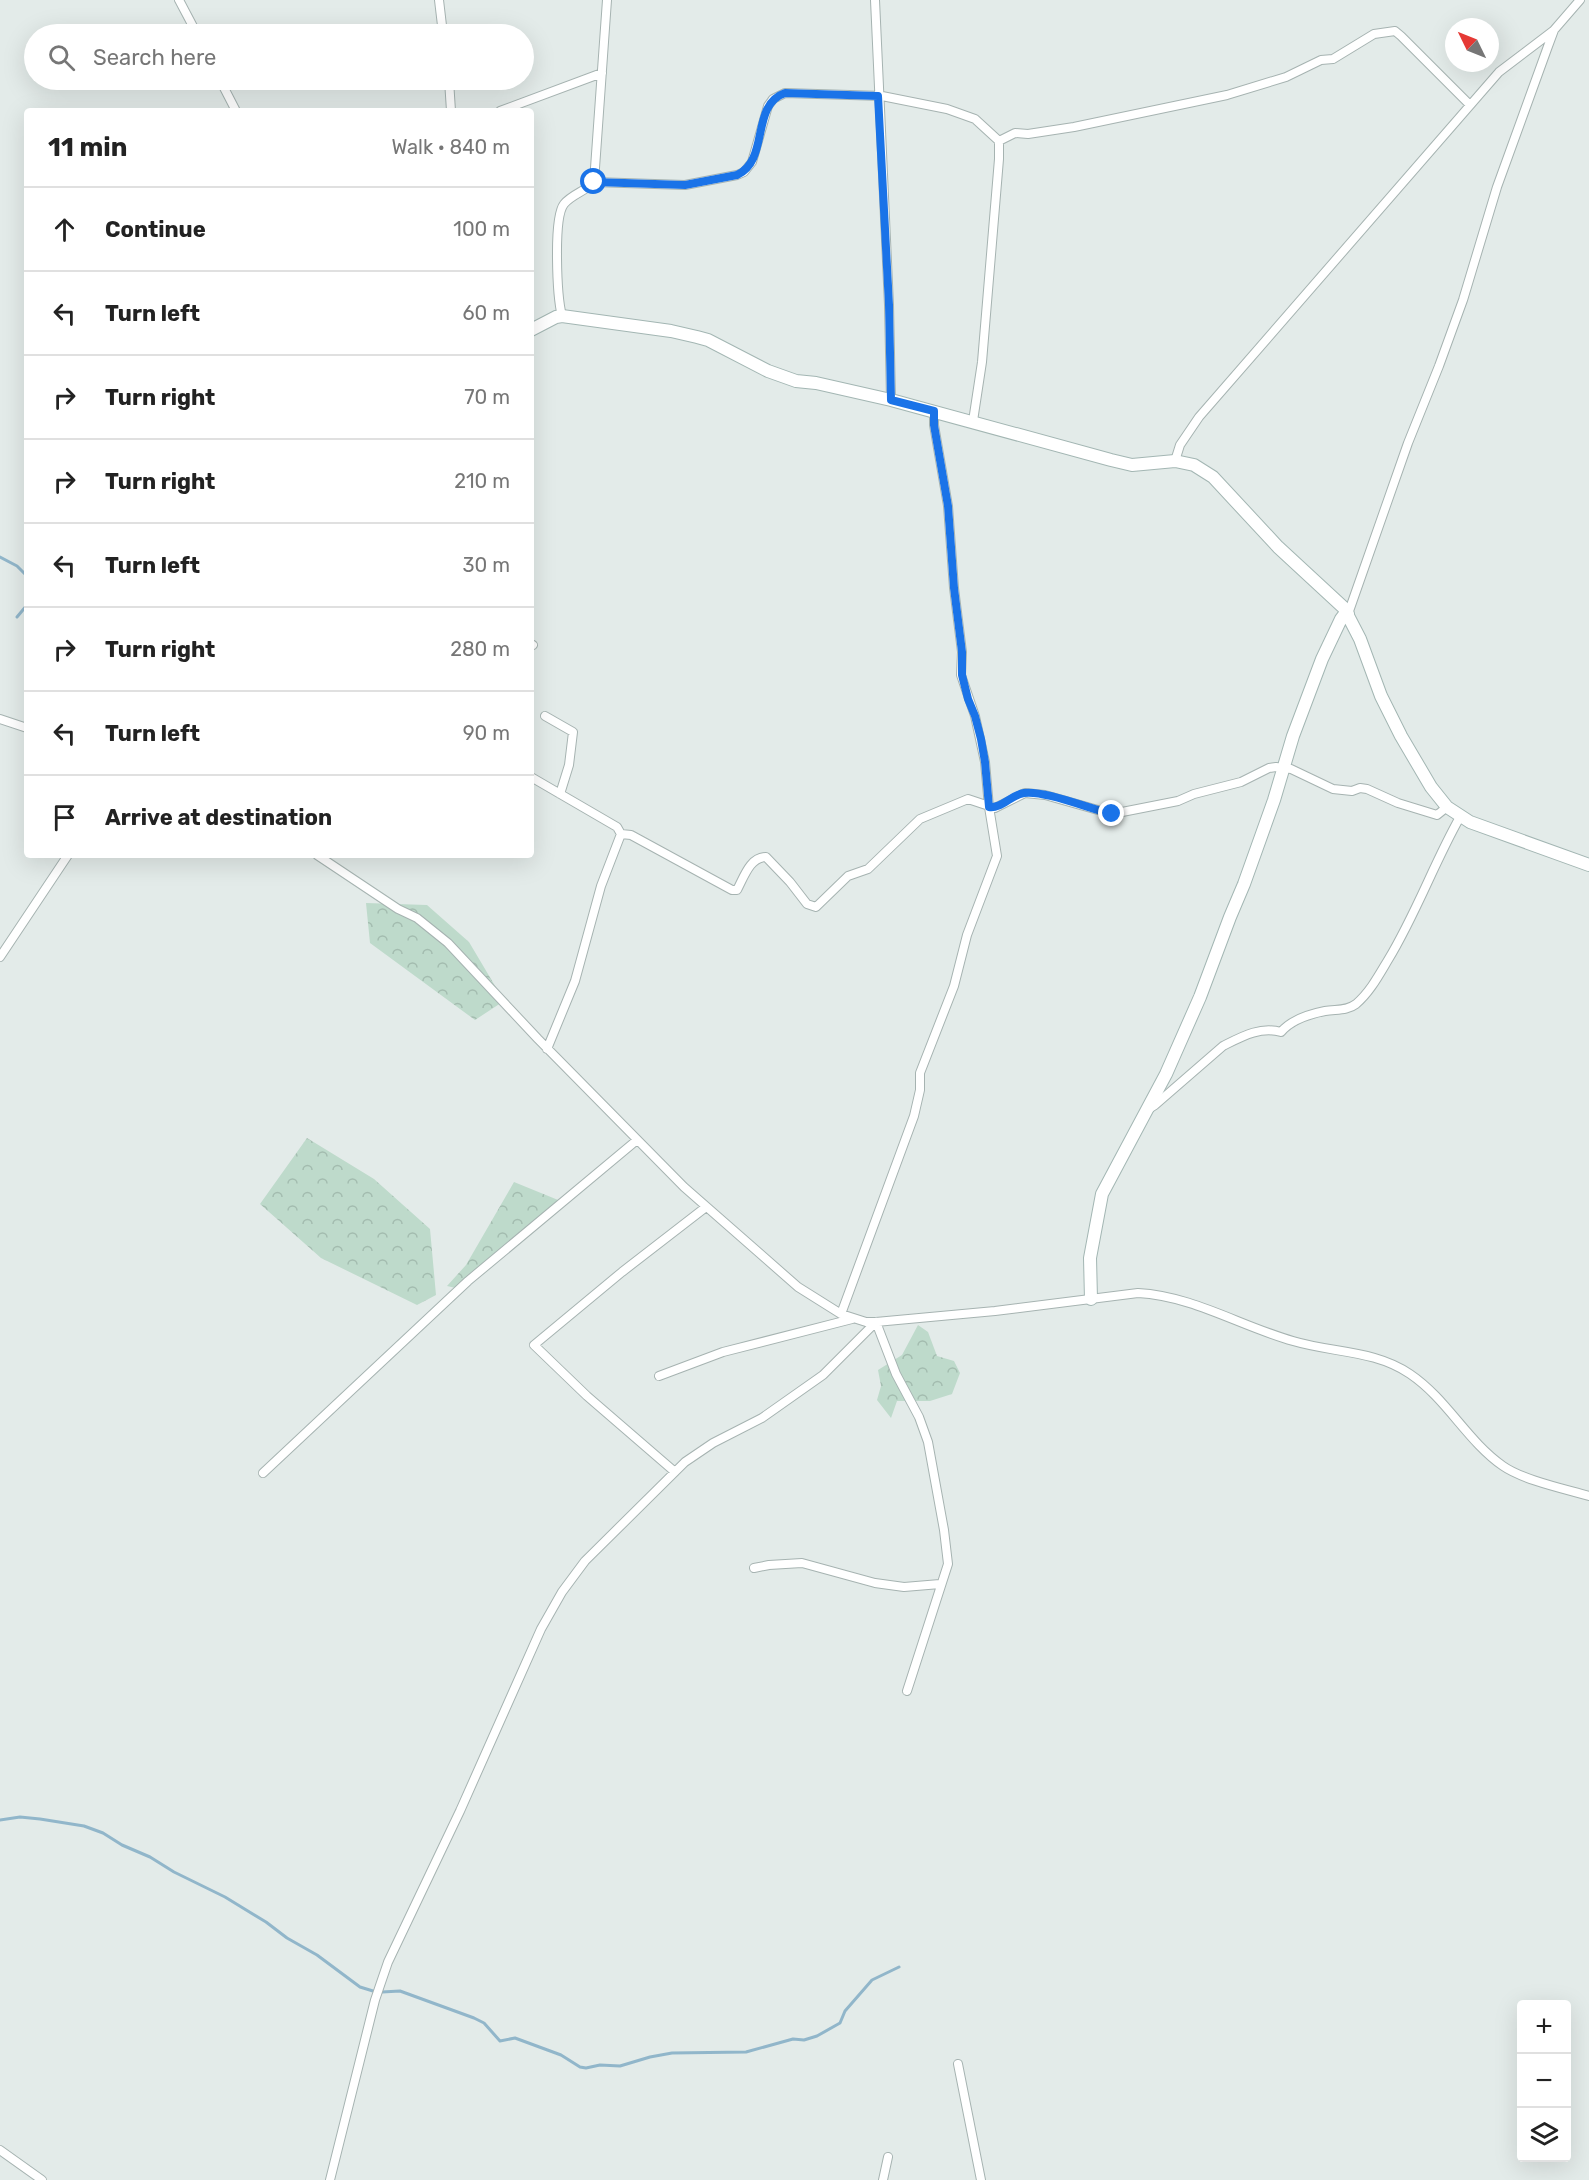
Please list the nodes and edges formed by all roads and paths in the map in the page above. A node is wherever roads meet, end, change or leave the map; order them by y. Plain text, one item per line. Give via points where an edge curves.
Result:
1 (179, 0) edge
2 (439, 0) edge
3 (607, 0) edge
4 (875, 0) edge
5 (1580, 0) edge
6 (192, 24) edge
7 (442, 24) edge
8 (1554, 30) junction
9 (602, 73) junction
10 (225, 90) edge
11 (450, 90) edge
12 (878, 96) junction
13 (1470, 105) junction
14 (234, 108) edge
15 (451, 108) edge
16 (508, 108) edge
17 (999, 141) junction
18 (594, 182) junction
19 (562, 316) junction
20 (534, 329) edge
21 (891, 400) junction
22 (934, 411) junction
23 (973, 421) junction
24 (1175, 460) junction
25 (1348, 614) junction
26 (545, 716) dead end
27 (0, 719) edge
28 (24, 727) edge
29 (1282, 769) junction
30 (534, 779) edge
31 (560, 794) junction
32 (989, 807) junction
33 (1447, 807) junction
34 (1460, 817) junction
35 (621, 834) junction
36 (66, 858) edge
37 (322, 858) edge
38 (1589, 865) edge
39 (0, 957) edge
40 (547, 1048) junction
41 (1146, 1110) junction
42 (637, 1140) junction
43 (706, 1207) junction
44 (1091, 1299) junction
45 (842, 1314) junction
46 (855, 1318) junction
47 (876, 1322) junction
48 (659, 1376) dead end
49 (675, 1472) junction
50 (262, 1473) dead end
51 (1589, 1496) edge
52 (754, 1568) dead end
53 (940, 1584) junction
54 (907, 1691) dead end
55 (958, 2064) dead end
56 (0, 2150) edge
57 (888, 2157) dead end
58 (42, 2180) edge
59 (330, 2180) edge
60 (883, 2180) edge
61 (981, 2180) edge

1 - 6 street
2 - 7 street
3 - 9 street
4 - 12 street
5 - 8 street
8 - 13 street via 1498,72
8 - 25 street via 1497,187 1463,300
9 - 16 street
9 - 18 street
10 - 14 street
11 - 15 street
12 - 17 street via 975,119
12 - 18 street via 777,96 768,106 752,162 737,175 685,185
12 - 21 street
13 - 17 street via 1395,31 1374,34 1334,59 1321,60 1286,77 1227,95 1074,127 1015,134
13 - 24 street via 1199,417
17 - 23 street via 982,362
18 - 19 street via 563,205 556,261
19 - 20 street
19 - 21 street via 697,337 780,376
21 - 22 street
22 - 23 street
22 - 32 street via 948,506 962,675 981,739
23 - 24 street via 1131,465
24 - 25 street via 1194,465 1213,477
25 - 29 street via 1341,619 1325,653
25 - 33 street via 1401,735
26 - 31 street via 573,732
27 - 28 street
29 - 32 street via 1269,768 1241,782 1178,801 1112,814 1025,793 995,808
29 - 33 street via 1291,769 1333,789 1367,789 1437,815
29 - 41 street via 1244,884 1200,997
30 - 31 street
31 - 35 street
32 - 35 street via 968,799 920,819 868,869 848,876 816,907 807,904 766,857 751,864 737,890 732,890 631,835
32 - 45 street via 997,856 920,1073 914,1116
33 - 34 street
34 - 38 street
34 - 41 street via 1401,939 1355,1005 1298,1020 1281,1032 1261,1030 1230,1042
35 - 40 street via 601,886 575,981
36 - 39 street
37 - 40 street via 434,930
40 - 42 street
41 - 44 street via 1102,1194 1090,1258
42 - 43 street
42 - 50 street via 468,1281
43 - 45 street via 798,1287
43 - 49 street via 534,1345
44 - 47 street
44 - 51 street via 1138,1293 1168,1296 1296,1342 1387,1361 1423,1383 1477,1444 1505,1468
45 - 46 street
46 - 47 street
46 - 48 street via 723,1352
47 - 49 street via 823,1375 762,1418 713,1443
47 - 53 street via 928,1442 948,1564
49 - 59 street via 585,1561 541,1629 388,1962
52 - 53 street via 802,1563 875,1583 904,1587
53 - 54 street
55 - 61 street
56 - 58 street
57 - 60 street

